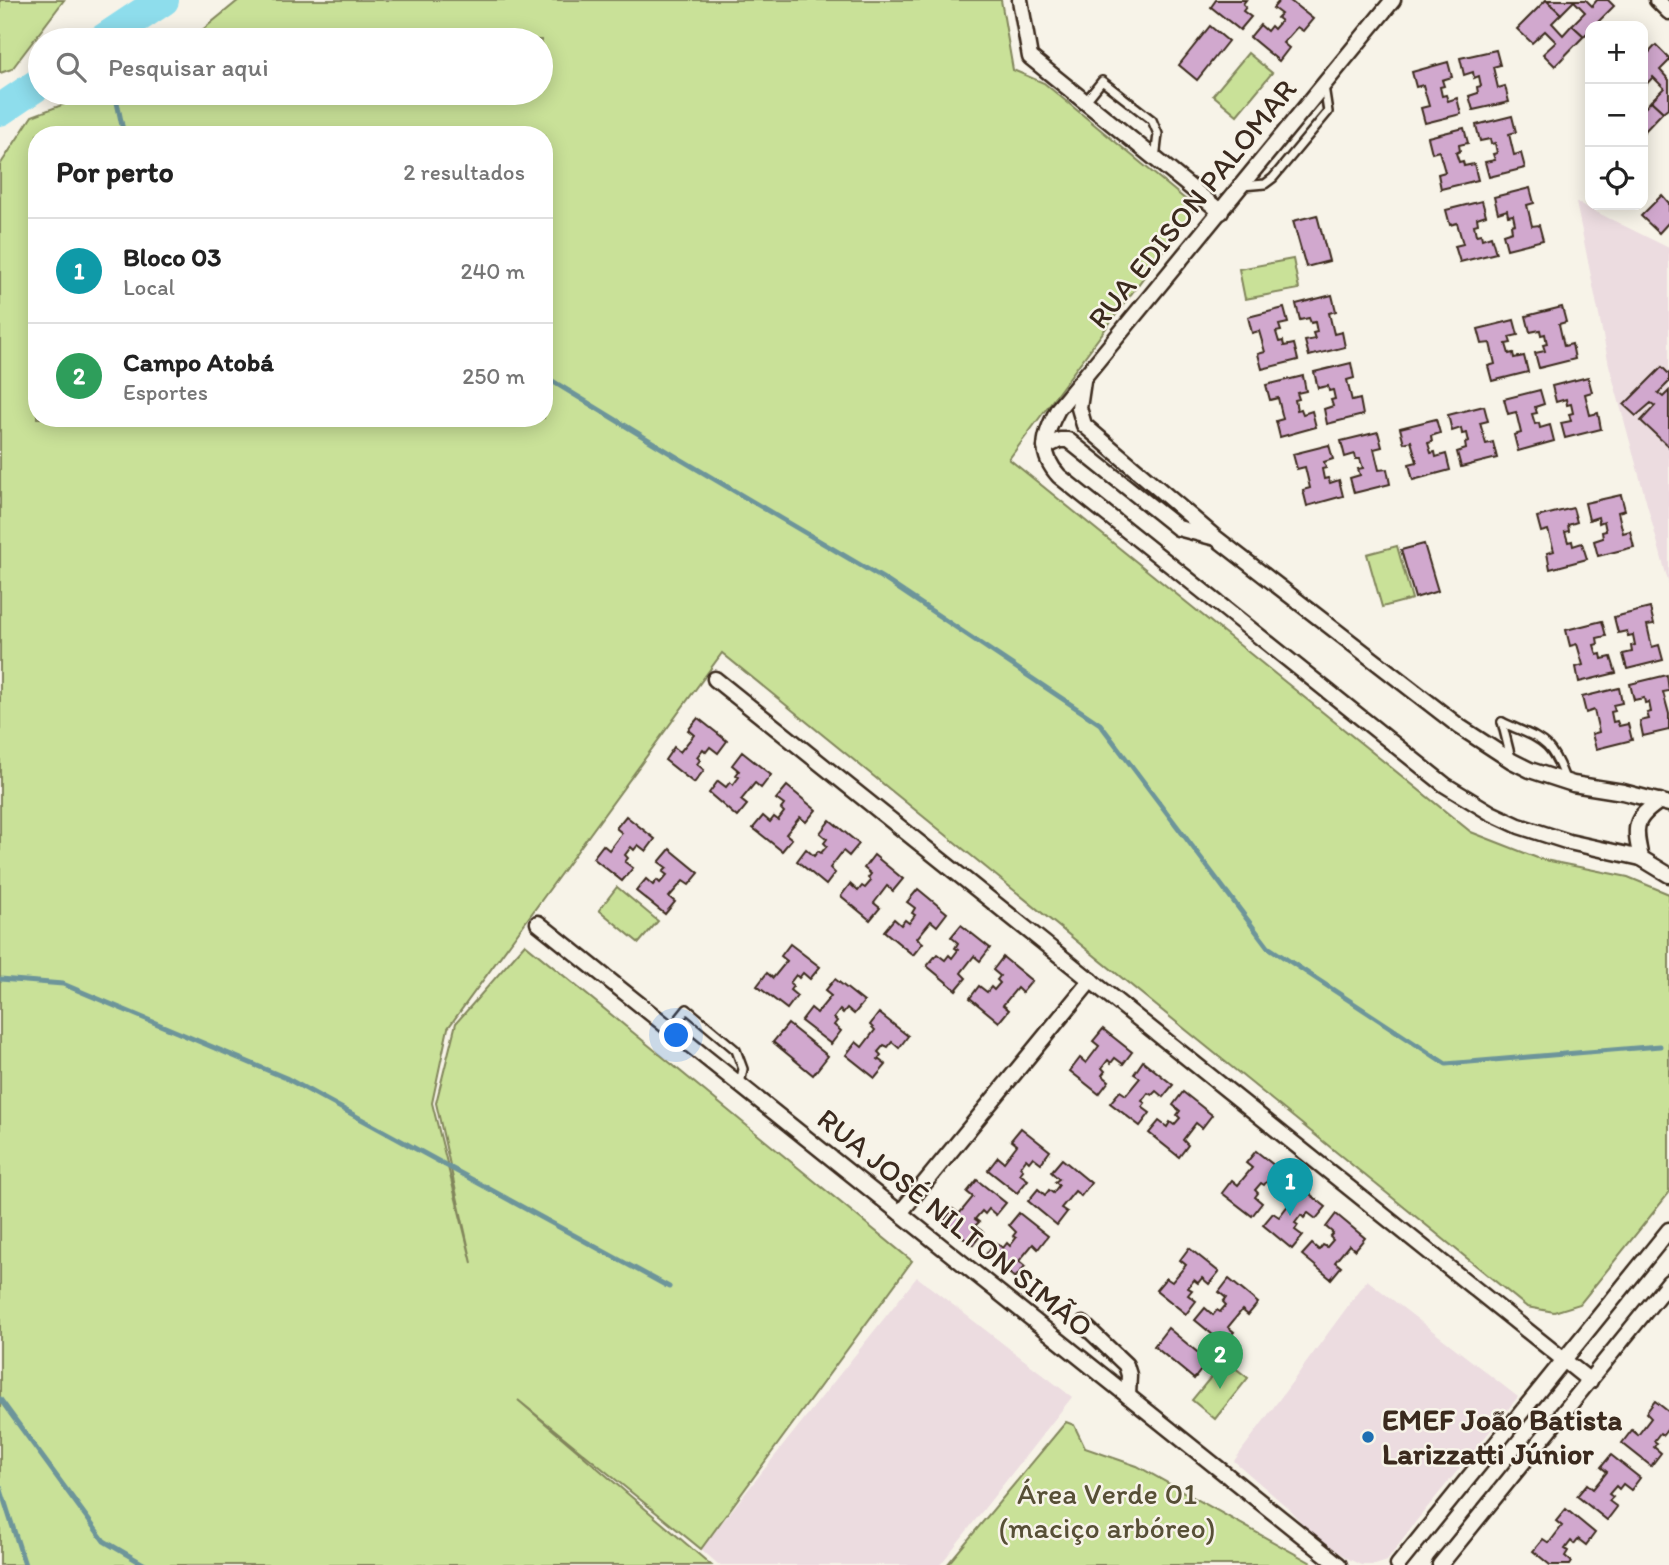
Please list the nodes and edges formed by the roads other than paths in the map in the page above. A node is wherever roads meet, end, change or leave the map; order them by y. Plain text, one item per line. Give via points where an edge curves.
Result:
1 (1020, 0) edge
2 (1393, 0) edge
3 (1657, 0) edge
4 (1669, 12) edge
5 (1323, 83) junction
6 (1085, 103) junction
7 (1155, 159) junction
8 (1241, 186) junction
9 (1221, 212) junction
10 (1083, 380) junction
11 (1045, 447) junction
12 (1216, 538) junction
13 (715, 679) dead end
14 (1512, 761) junction
15 (1566, 782) junction
16 (1665, 803) edge
17 (1641, 858) junction
18 (1669, 875) edge
19 (538, 923) dead end
20 (1091, 980) junction
21 (671, 1029) junction
22 (740, 1084) junction
23 (900, 1213) junction
24 (1669, 1230) edge
25 (1669, 1282) edge
26 (1083, 1324) dead end
27 (1563, 1359) junction
28 (1590, 1381) junction
29 (1128, 1396) junction
30 (1339, 1565) edge
31 (1398, 1565) edge
32 (1440, 1565) edge

1 - 6 street via 1031,57
2 - 5 street, RUA EDISON PALOMAR
3 - 4 street
5 - 8 street, RUA EDISON PALOMAR
5 - 8 lane via 1328,112 1273,178 1265,184
6 - 7 street
6 - 7 lane via 1102,81 1152,120 1158,134
7 - 9 street
8 - 9 street, RUA EDISON PALOMAR
9 - 10 street, RUA EDISON PALOMAR
10 - 11 street, RUA EDISON PALOMAR via 1058,409
10 - 12 street via 1079,408 1084,425
11 - 12 street via 1068,440 1178,528
11 - 17 street via 1046,459 1059,476 1446,785 1520,826
12 - 14 street via 1460,727
13 - 20 street
14 - 15 street
14 - 15 lane via 1502,722 1544,742 1557,757
15 - 16 street
16 - 17 street via 1648,809 1637,821
17 - 18 street
19 - 21 street, RUA JOSÉ NILTON SIMÃO
20 - 23 street
20 - 27 street
21 - 22 street, RUA JOSÉ NILTON SIMÃO
21 - 22 lane via 687,1009 736,1050 743,1069
22 - 23 street, RUA JOSÉ NILTON SIMÃO
23 - 29 street, RUA JOSÉ NILTON SIMÃO
24 - 27 street
25 - 28 street
26 - 29 street via 1126,1365
27 - 28 street
27 - 31 street
28 - 32 street
29 - 30 street, RUA JOSÉ NILTON SIMÃO

